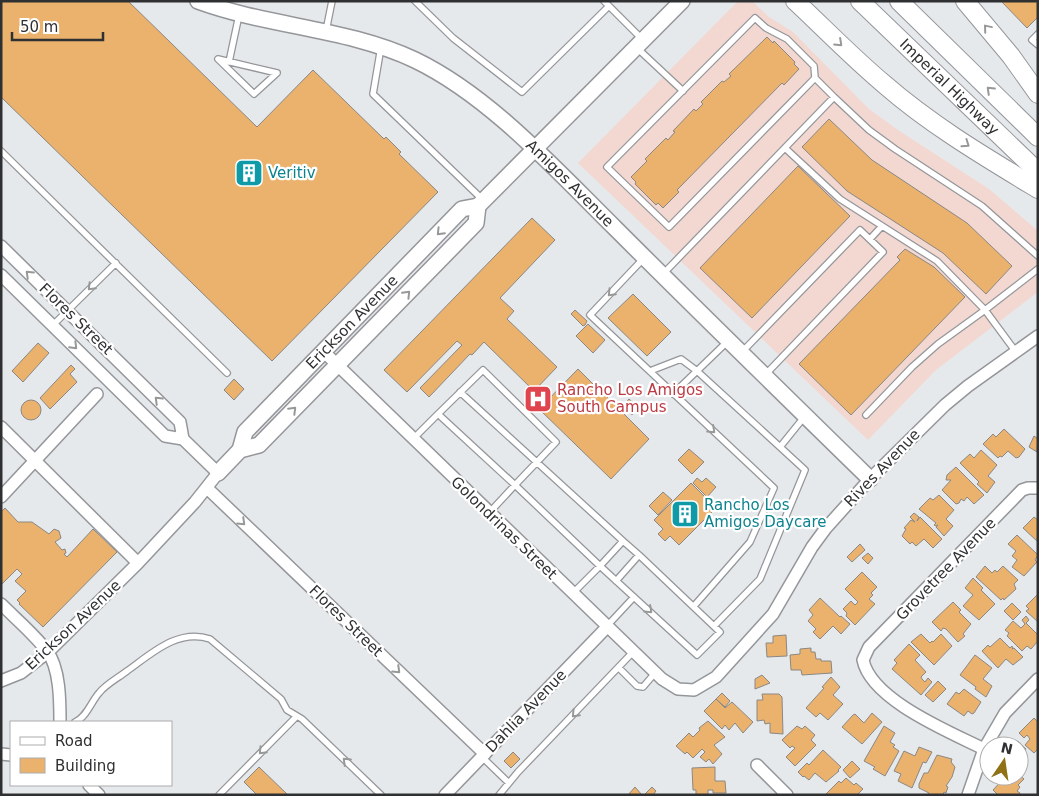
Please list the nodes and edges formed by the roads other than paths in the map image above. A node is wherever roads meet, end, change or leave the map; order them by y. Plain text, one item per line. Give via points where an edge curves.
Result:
1 (198, 1) edge
2 (332, 1) edge
3 (416, 1) edge
4 (604, 1) edge
5 (682, 1) edge
6 (795, 1) edge
7 (860, 1) edge
8 (899, 1) edge
9 (965, 1) edge
10 (609, 6) junction
11 (240, 13) junction
12 (326, 31) junction
13 (1038, 34) edge
14 (640, 44) junction
15 (1038, 46) edge
16 (381, 47) junction
17 (229, 62) junction
18 (815, 78) junction
19 (683, 91) junction
20 (1038, 94) edge
21 (834, 97) junction
22 (998, 134) junction
23 (1038, 136) edge
24 (785, 148) junction
25 (534, 150) junction
26 (1, 151) edge
27 (1038, 159) edge
28 (1038, 172) edge
29 (1038, 189) edge
30 (481, 204) junction
31 (882, 226) junction
32 (870, 239) junction
33 (1, 246) edge
34 (1038, 256) edge
35 (644, 258) junction
36 (116, 263) junction
37 (1038, 269) edge
38 (1, 275) edge
39 (662, 276) junction
40 (985, 310) junction
41 (67, 311) junction
42 (53, 325) junction
43 (1038, 336) edge
44 (728, 340) junction
45 (322, 351) junction
46 (1016, 352) junction
47 (741, 353) junction
48 (337, 366) junction
49 (697, 371) junction
50 (650, 372) junction
51 (227, 373) dead end
52 (764, 375) junction
53 (460, 392) junction
54 (97, 394) dead end
55 (674, 394) junction
56 (438, 414) junction
57 (866, 415) dead end
58 (805, 416) junction
59 (1, 426) edge
60 (183, 439) junction
61 (413, 439) junction
62 (780, 447) junction
63 (240, 450) junction
64 (36, 460) junction
65 (537, 462) junction
66 (218, 474) junction
67 (870, 480) junction
68 (515, 485) junction
69 (1036, 487) edge
70 (207, 488) junction
71 (1, 497) edge
72 (489, 513) junction
73 (623, 541) junction
74 (639, 556) junction
75 (138, 563) junction
76 (600, 566) junction
77 (616, 581) junction
78 (572, 594) junction
79 (634, 597) junction
80 (1, 604) edge
81 (694, 606) junction
82 (714, 626) junction
83 (607, 627) junction
84 (48, 652) junction
85 (633, 652) junction
86 (619, 668) junction
87 (655, 673) junction
88 (1038, 679) edge
89 (1, 681) edge
90 (694, 690) joint
91 (296, 717) junction
92 (60, 721) edge
93 (78, 721) edge
94 (992, 736) edge
95 (979, 746) edge
96 (483, 756) junction
97 (979, 763) edge
98 (757, 765) dead end
99 (509, 783) junction
100 (90, 786) edge
101 (501, 793) edge
102 (99, 795) edge
103 (219, 795) edge
104 (381, 795) edge
105 (445, 795) edge
106 (787, 795) edge
107 (968, 795) edge

1 - 11 street, Amigos Avenue
2 - 12 lane
3 - 10 lane via 453,38 522,92
4 - 10 lane
5 - 14 street, Erickson Avenue
6 -> 29 main road via 884,84 918,111
7 - 22 main road, Imperial Highway
23 -> 8 main road, Imperial Highway
20 -> 9 main road via 1012,56
10 - 14 lane
11 - 12 street, Amigos Avenue
11 - 17 lane
12 - 16 street, Amigos Avenue
13 - 15 lane via 1032,40
14 - 19 lane
14 - 25 street, Erickson Avenue
16 - 25 street, Amigos Avenue via 443,75 473,96
16 - 30 lane via 373,94
17 - 17 lane via 218,59 254,94 277,73
18 - 19 lane via 814,66 786,39 755,18
18 - 19 lane via 669,227 607,167
18 - 21 lane
21 - 24 lane
21 - 34 lane via 882,140 982,206
22 - 27 main road
22 - 28 main road, Imperial Highway
24 - 31 lane via 840,199
24 - 39 lane
25 - 30 street, Erickson Avenue
25 - 35 street, Amigos Avenue
26 - 36 lane
30 -> 45 street, Erickson Avenue via 462,209
48 -> 30 street, Erickson Avenue via 476,223
31 - 32 lane
31 - 40 lane via 937,262
32 - 47 lane via 860,230
32 - 52 lane via 883,252
41 -> 33 street, Flores Street
35 - 39 street, Amigos Avenue
35 -> 50 lane via 590,315
36 -> 41 lane
36 - 51 lane
37 - 40 lane
38 - 42 street, Flores Street
39 - 44 street, Amigos Avenue
40 - 46 lane
40 - 57 lane via 938,344
41 - 42 lane
60 -> 41 street, Flores Street via 180,422
42 -> 60 street, Flores Street via 165,436
43 - 46 street, Rives Avenue
44 - 47 street, Amigos Avenue
44 - 49 lane
45 - 48 street, Golondrinas Street
45 - 63 street, Erickson Avenue via 245,432
46 - 67 street, Rives Avenue via 945,405
47 - 52 street, Amigos Avenue
48 - 61 street, Golondrinas Street
63 -> 48 street, Erickson Avenue via 258,445
49 - 50 lane via 682,359
49 - 55 lane
49 - 62 lane
50 - 55 lane
52 - 58 street, Amigos Avenue
53 - 56 lane
53 - 65 lane
53 - 65 lane via 483,370 556,442
54 - 64 street
55 -> 81 lane via 774,488 750,542
56 - 61 lane
56 - 68 lane
58 - 62 lane
58 - 67 street, Amigos Avenue
59 - 64 street
60 - 66 street, Flores Street
61 - 72 street, Golondrinas Street
62 - 82 lane via 805,470 760,579
63 - 66 street, Erickson Avenue
64 - 71 street
64 - 75 street
65 - 68 lane
65 - 73 lane
66 - 70 street, Erickson Avenue
67 - 90 street, Rives Avenue via 826,528 774,614 716,677
68 - 72 lane
68 - 76 lane
69 - 95 street, Grovetree Avenue via 1022,490 869,647 863,660 868,676 912,713
70 - 75 street, Erickson Avenue
70 -> 96 street, Flores Street
72 - 78 street, Golondrinas Street
73 - 74 lane
73 - 76 lane
74 - 77 lane
74 - 81 lane
75 - 84 street, Erickson Avenue
76 - 77 lane
76 - 78 lane
77 - 79 lane
78 - 83 street, Golondrinas Street
79 -> 82 lane via 697,655 720,632
79 - 83 lane
80 - 84 street
81 - 82 lane
83 - 85 street, Golondrinas Street
83 - 96 street, Dahlia Avenue
84 - 89 street, Erickson Avenue via 21,673
84 - 92 street via 60,695
85 - 86 lane
85 - 87 street, Golondrinas Street
86 - 87 lane via 637,686 642,686
86 -> 99 lane
87 - 90 street, Golondrinas Street via 678,689
88 - 94 street via 1006,713
91 - 93 lane via 280,699 210,639 200,636 184,637 165,644 100,691
91 -> 103 lane
104 -> 91 lane via 302,719
96 - 99 lane
96 - 105 street, Dahlia Avenue
97 - 107 street
98 - 106 street
99 - 101 lane
100 - 102 street

